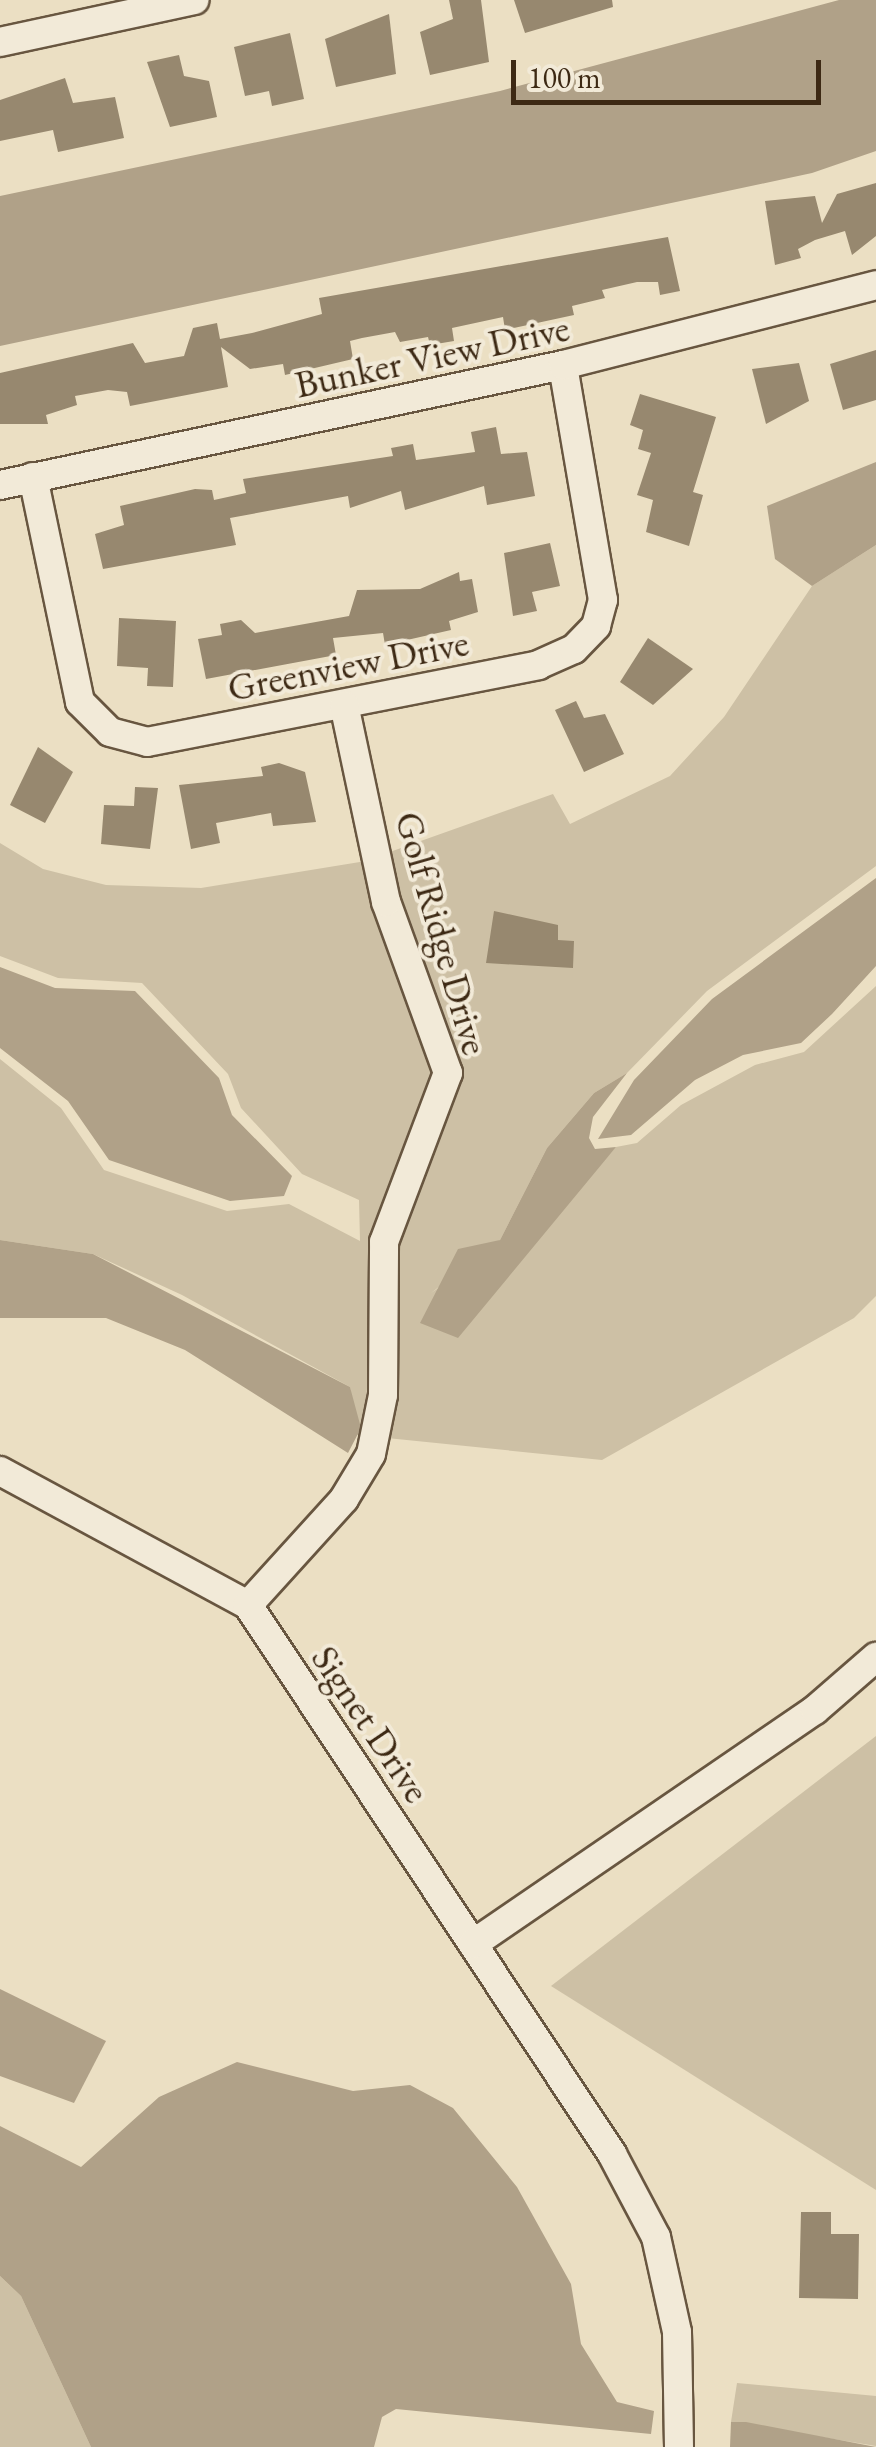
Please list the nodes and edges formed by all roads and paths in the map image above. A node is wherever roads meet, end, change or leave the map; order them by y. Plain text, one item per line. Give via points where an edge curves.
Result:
1 (195, 0) edge
2 (0, 42) edge
3 (876, 285) edge
4 (563, 366) junction
5 (33, 477) junction
6 (0, 485) edge
7 (344, 706) junction
8 (0, 1471) edge
9 (248, 1606) junction
10 (876, 1657) edge
11 (473, 1944) junction
12 (679, 2447) edge

1 - 2 street
3 - 4 street, Bunker View Drive
4 - 5 street, Bunker View Drive
4 - 7 street, Greenview Drive via 602,570 596,626 538,665
5 - 6 street, Bunker View Drive
5 - 7 street, Greenview Drive via 80,702 110,732 148,742
7 - 9 street, Golf Ridge Drive via 386,902 448,1073 384,1242 382,1395 371,1454 344,1498
8 - 9 street, Signet Drive
9 - 11 street, Signet Drive
10 - 11 street via 646,1828
11 - 12 street, Signet Drive via 612,2154 656,2237 677,2332

